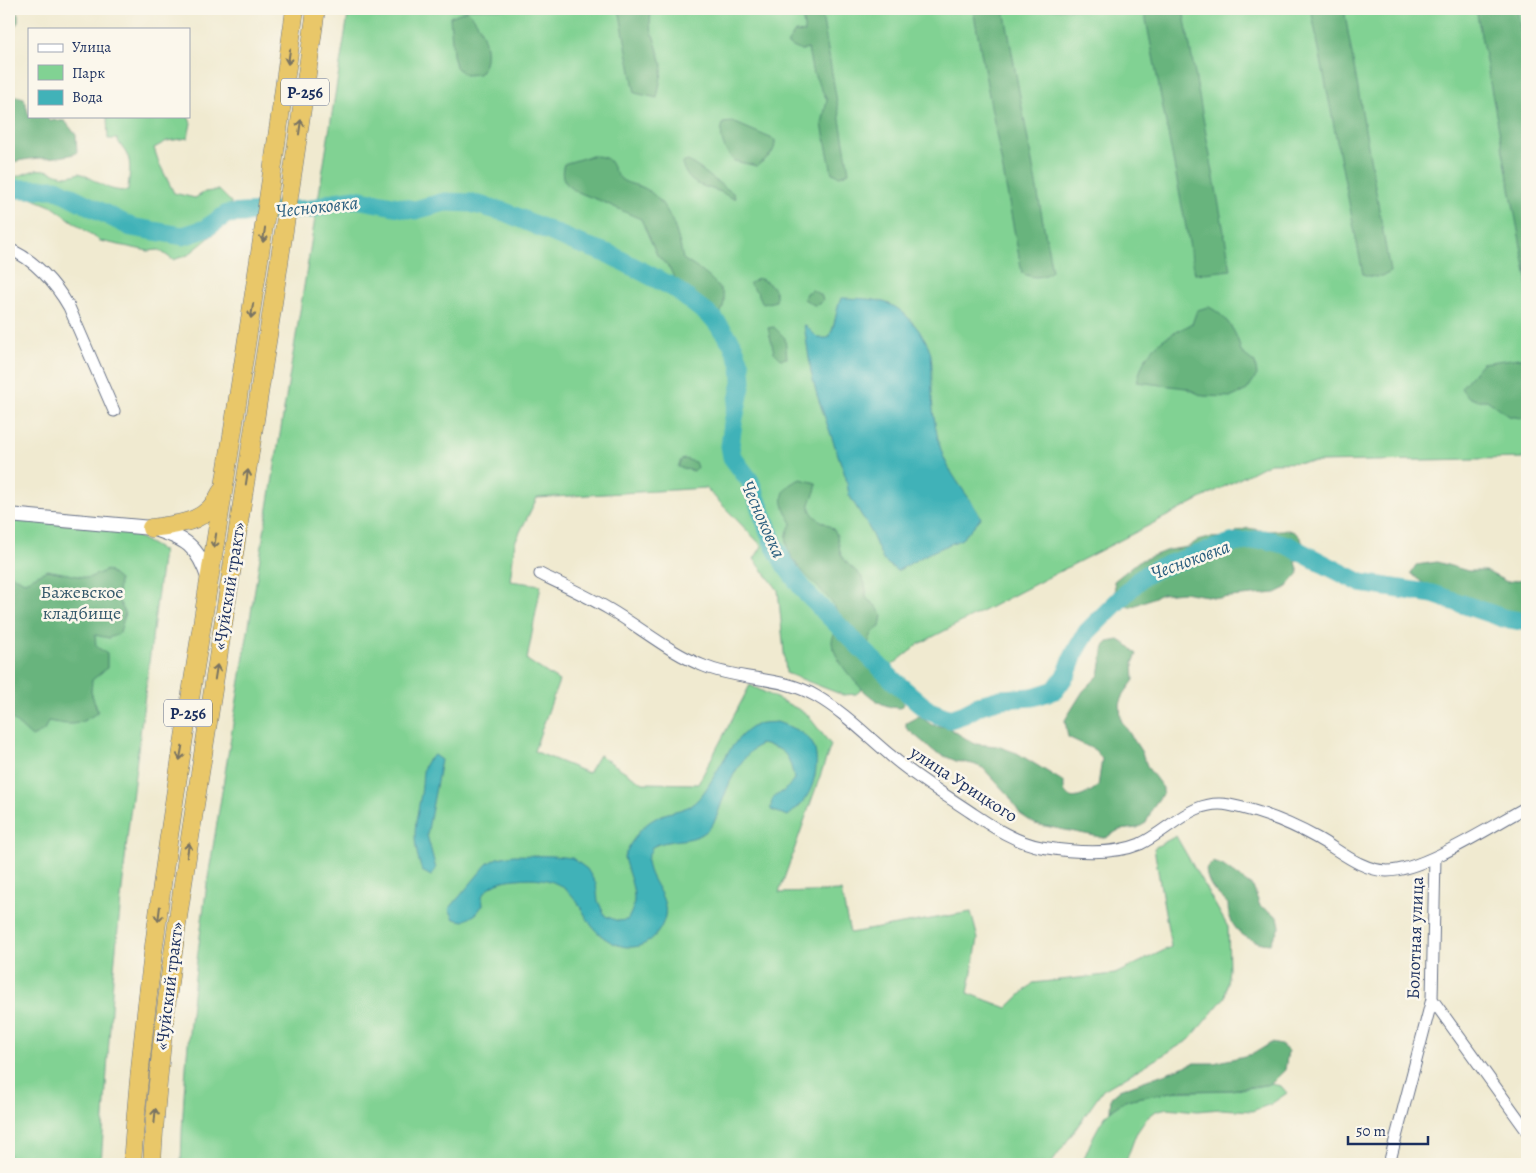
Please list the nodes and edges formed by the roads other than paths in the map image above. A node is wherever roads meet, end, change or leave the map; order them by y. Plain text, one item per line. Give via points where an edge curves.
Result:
1 (295, 9) edge
2 (316, 9) edge
3 (9, 249) edge
4 (114, 411) dead end
5 (224, 485) junction
6 (9, 515) edge
7 (151, 528) junction
8 (540, 574) dead end
9 (209, 581) junction
10 (1527, 807) edge
11 (1435, 857) junction
12 (1432, 999) junction
13 (1527, 1131) edge
14 (132, 1164) edge
15 (152, 1164) edge
16 (1389, 1164) edge

1 -> 5 highway, «Чуйский тракт» / Р-256 via 260,263
15 -> 2 highway, «Чуйский тракт» / Р-256 via 169,974 294,176
3 - 4 street via 26,258 60,292
5 - 7 highway via 215,504 202,517 186,524
5 -> 9 highway, «Чуйский тракт» / Р-256
6 - 7 street
7 - 9 street via 191,545 201,558
8 - 11 street, улица Урицкого via 608,608 703,666 791,685 812,694 828,703 931,786 992,827 1020,841 1041,847 1097,852 1118,849 1138,844 1197,808 1212,804 1260,813 1291,824 1362,865 1386,871
9 -> 14 highway, «Чуйский тракт» / Р-256 via 176,778 152,966
10 - 11 street, улица Урицкого
11 - 12 street, Болотная улица
12 - 13 street
12 - 16 street, Болотная улица

